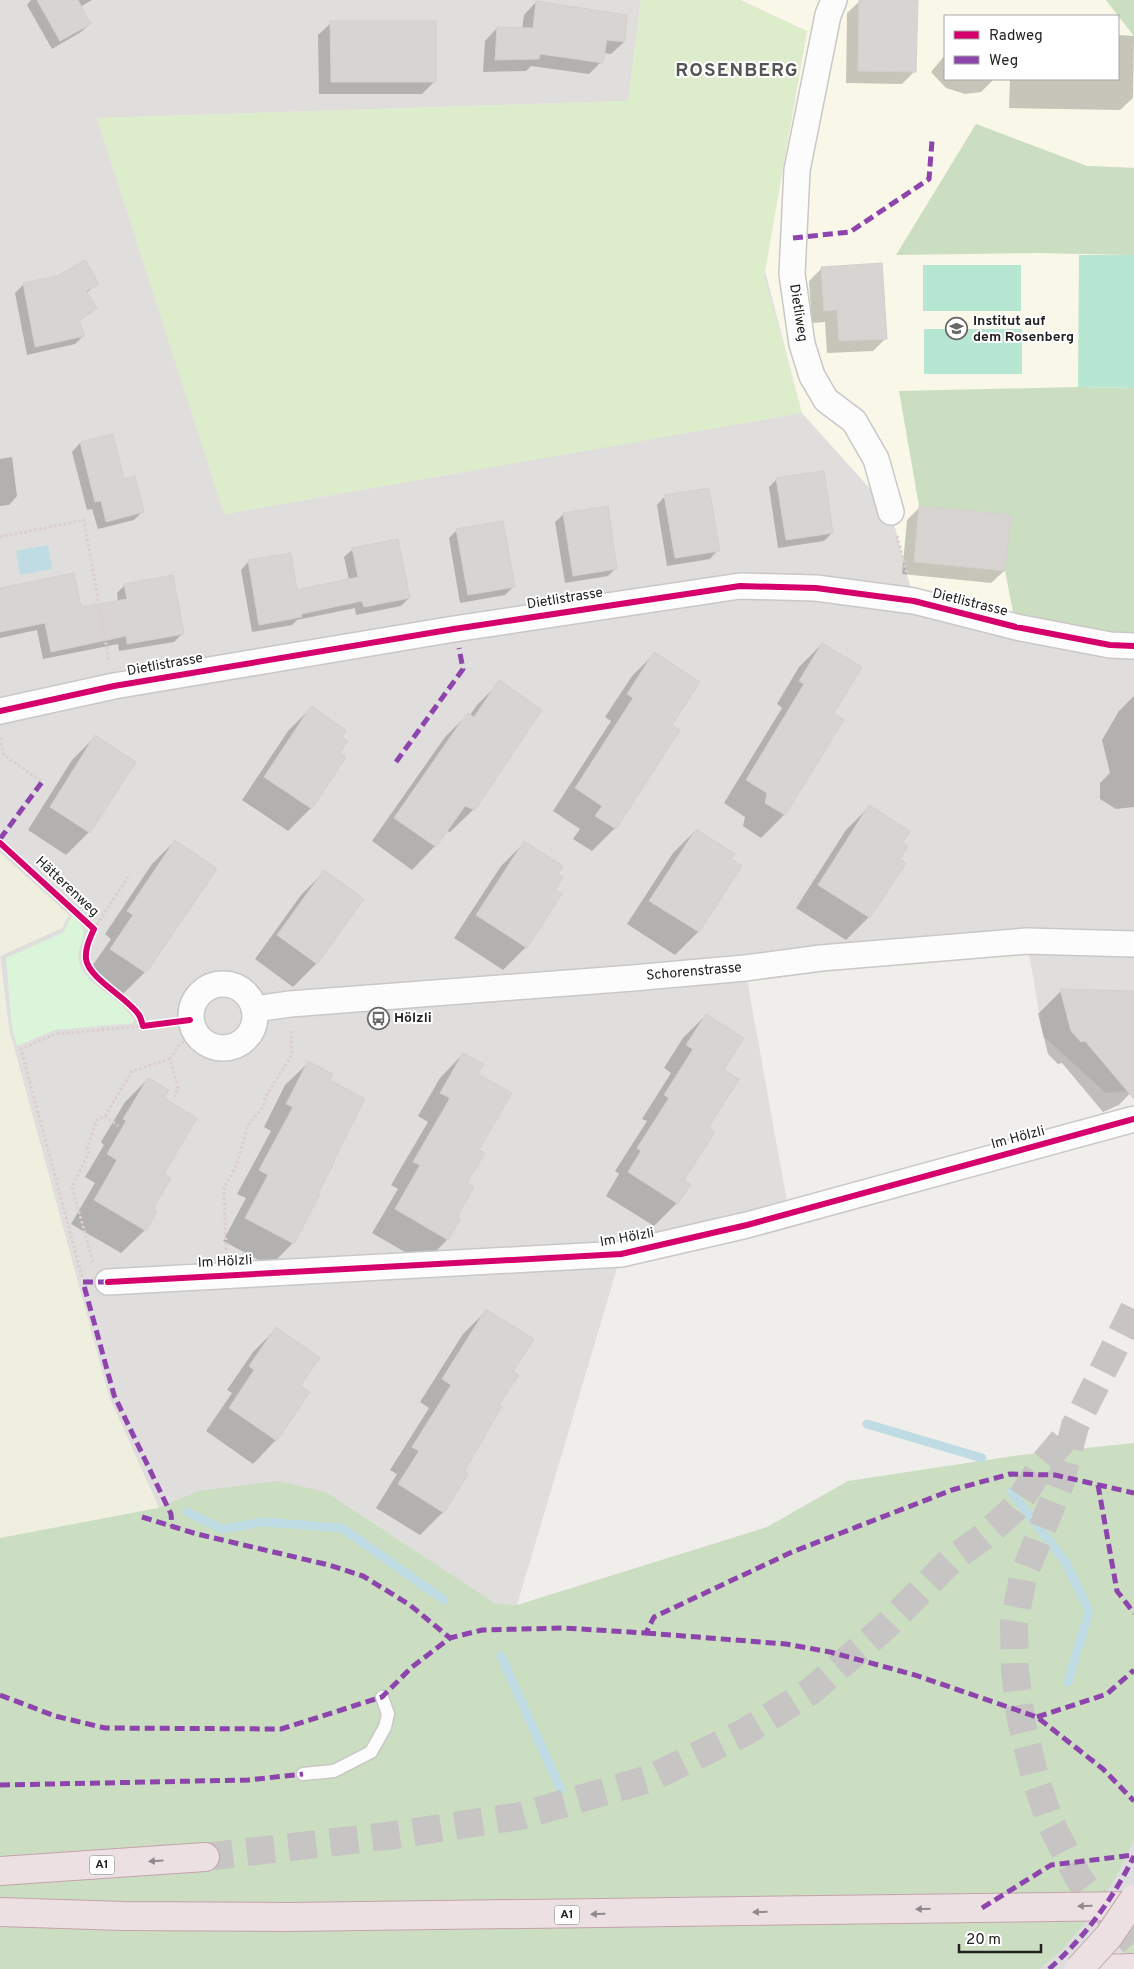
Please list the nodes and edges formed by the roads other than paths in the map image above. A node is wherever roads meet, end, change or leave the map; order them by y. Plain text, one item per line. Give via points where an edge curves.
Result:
1 (834, 0) edge
2 (891, 512) road end
3 (1134, 646) edge
4 (0, 710) edge
5 (1134, 944) edge
6 (254, 1009) junction
7 (1134, 1119) edge
8 (108, 1282) dead end
9 (382, 1697) dead end
10 (302, 1774) dead end
11 (205, 1857) tunnel mouth
12 (0, 1871) edge
13 (1134, 1898) edge
14 (1134, 1906) edge
15 (0, 1912) edge
16 (1134, 1968) edge
17 (1079, 1969) edge
18 (1096, 1969) edge

1 - 2 street, Dietliweg via 828,15 796,170 792,274 802,344 812,376 826,400 854,420 876,458
3 - 4 street, Dietlistrasse via 1110,645 1016,627 914,601 816,588 740,586 454,629 114,686
5 - 6 street, Schorenstrasse via 1027,941
6 - 6 street via 255,1018 248,1036 230,1047 208,1045 193,1027 191,1008 195,998 216,985 240,989 248,996
7 - 8 street, Im Hölzli via 747,1225 621,1254
9 - 10 lane via 388,1714 385,1727 371,1752 334,1771
11 -> 12 highway, A1
13 - 17 highway, bridge via 1109,1936
14 -> 15 highway, A1 via 288,1917
16 - 18 highway

